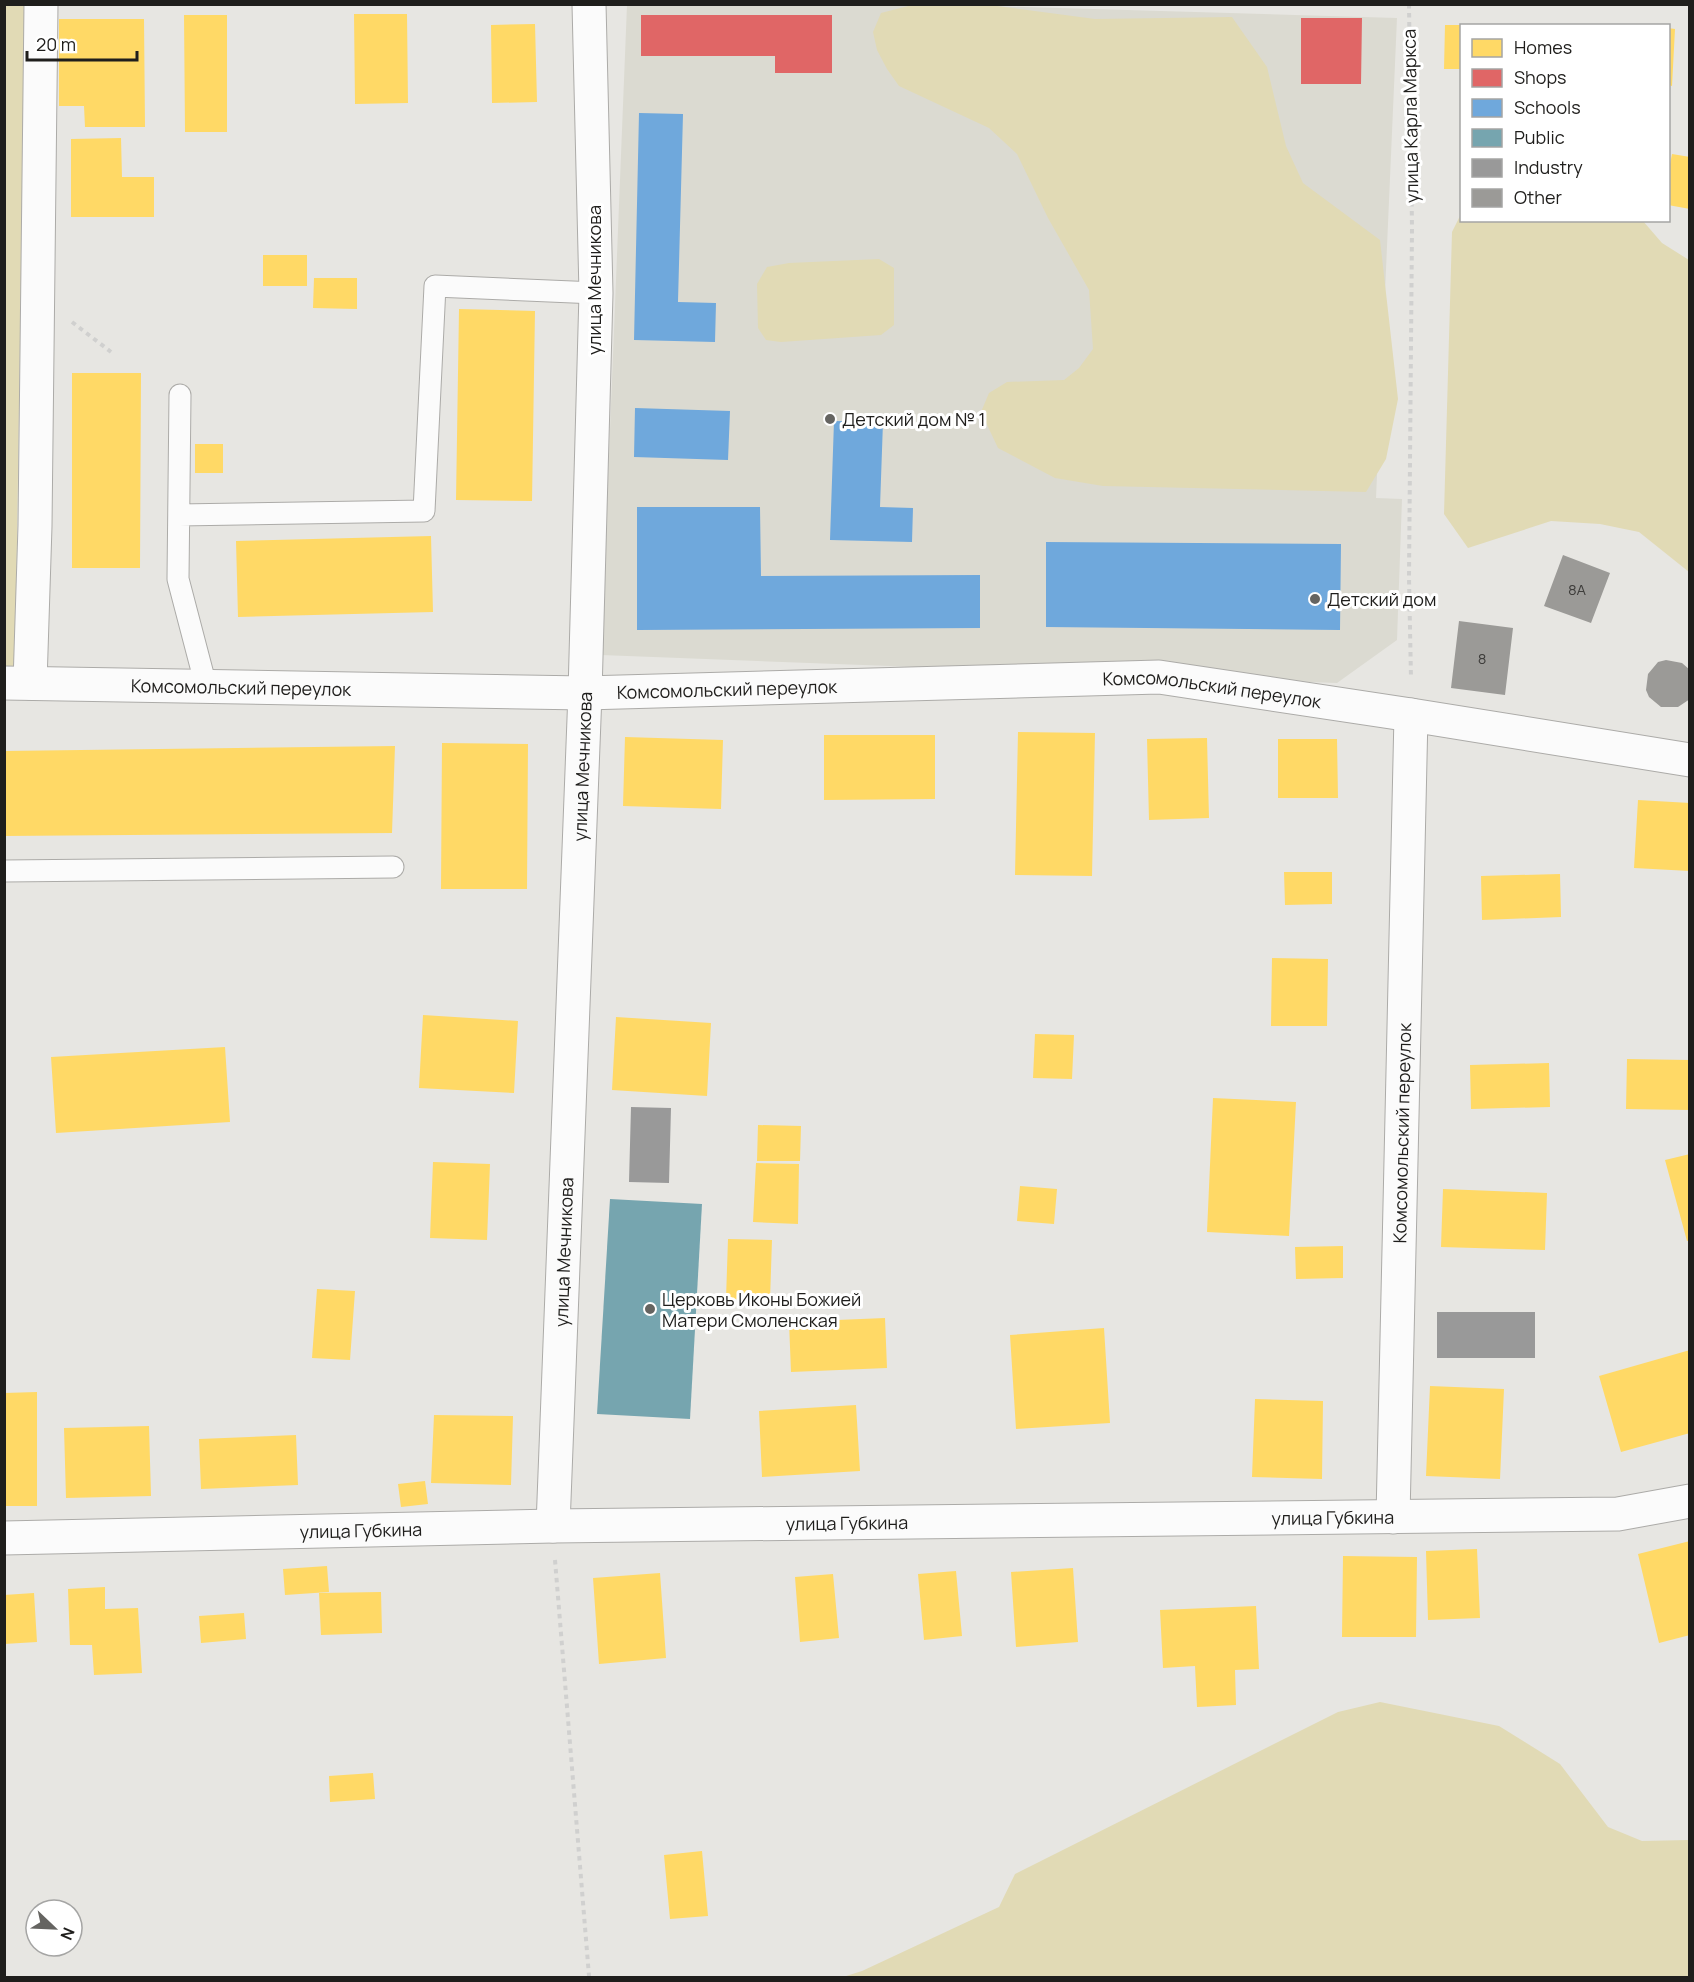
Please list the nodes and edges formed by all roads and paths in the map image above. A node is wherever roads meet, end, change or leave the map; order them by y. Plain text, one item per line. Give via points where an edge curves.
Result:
1 (40, 4) edge
2 (589, 4) edge
3 (1409, 4) edge
4 (596, 293) junction
5 (180, 395) dead end
6 (179, 515) junction
7 (17, 683) edge
8 (206, 686) junction
9 (585, 693) junction
10 (1411, 715) junction
11 (1689, 760) edge
12 (393, 867) dead end
13 (4, 871) edge
14 (1689, 1501) edge
15 (1393, 1517) junction
16 (553, 1526) junction
17 (4, 1538) edge
18 (587, 1977) edge

1 - 7 street via 35,526
2 - 4 street, улица Мечникова
3 - 10 path, улица Карла Маркса
4 - 6 lane via 435,286 424,511
4 - 9 street, улица Мечникова
5 - 6 lane
6 - 8 lane via 178,579
7 - 8 street, Комсомольский переулок
8 - 9 street, Комсомольский переулок
9 - 10 street, Комсомольский переулок via 1159,677
9 - 16 street, улица Мечникова
10 - 11 street, Комсомольский переулок
10 - 15 street, Комсомольский переулок
12 - 13 lane
14 - 15 street, улица Губкина via 1618,1514
15 - 16 street, улица Губкина
16 - 17 street, улица Губкина
16 - 18 path

